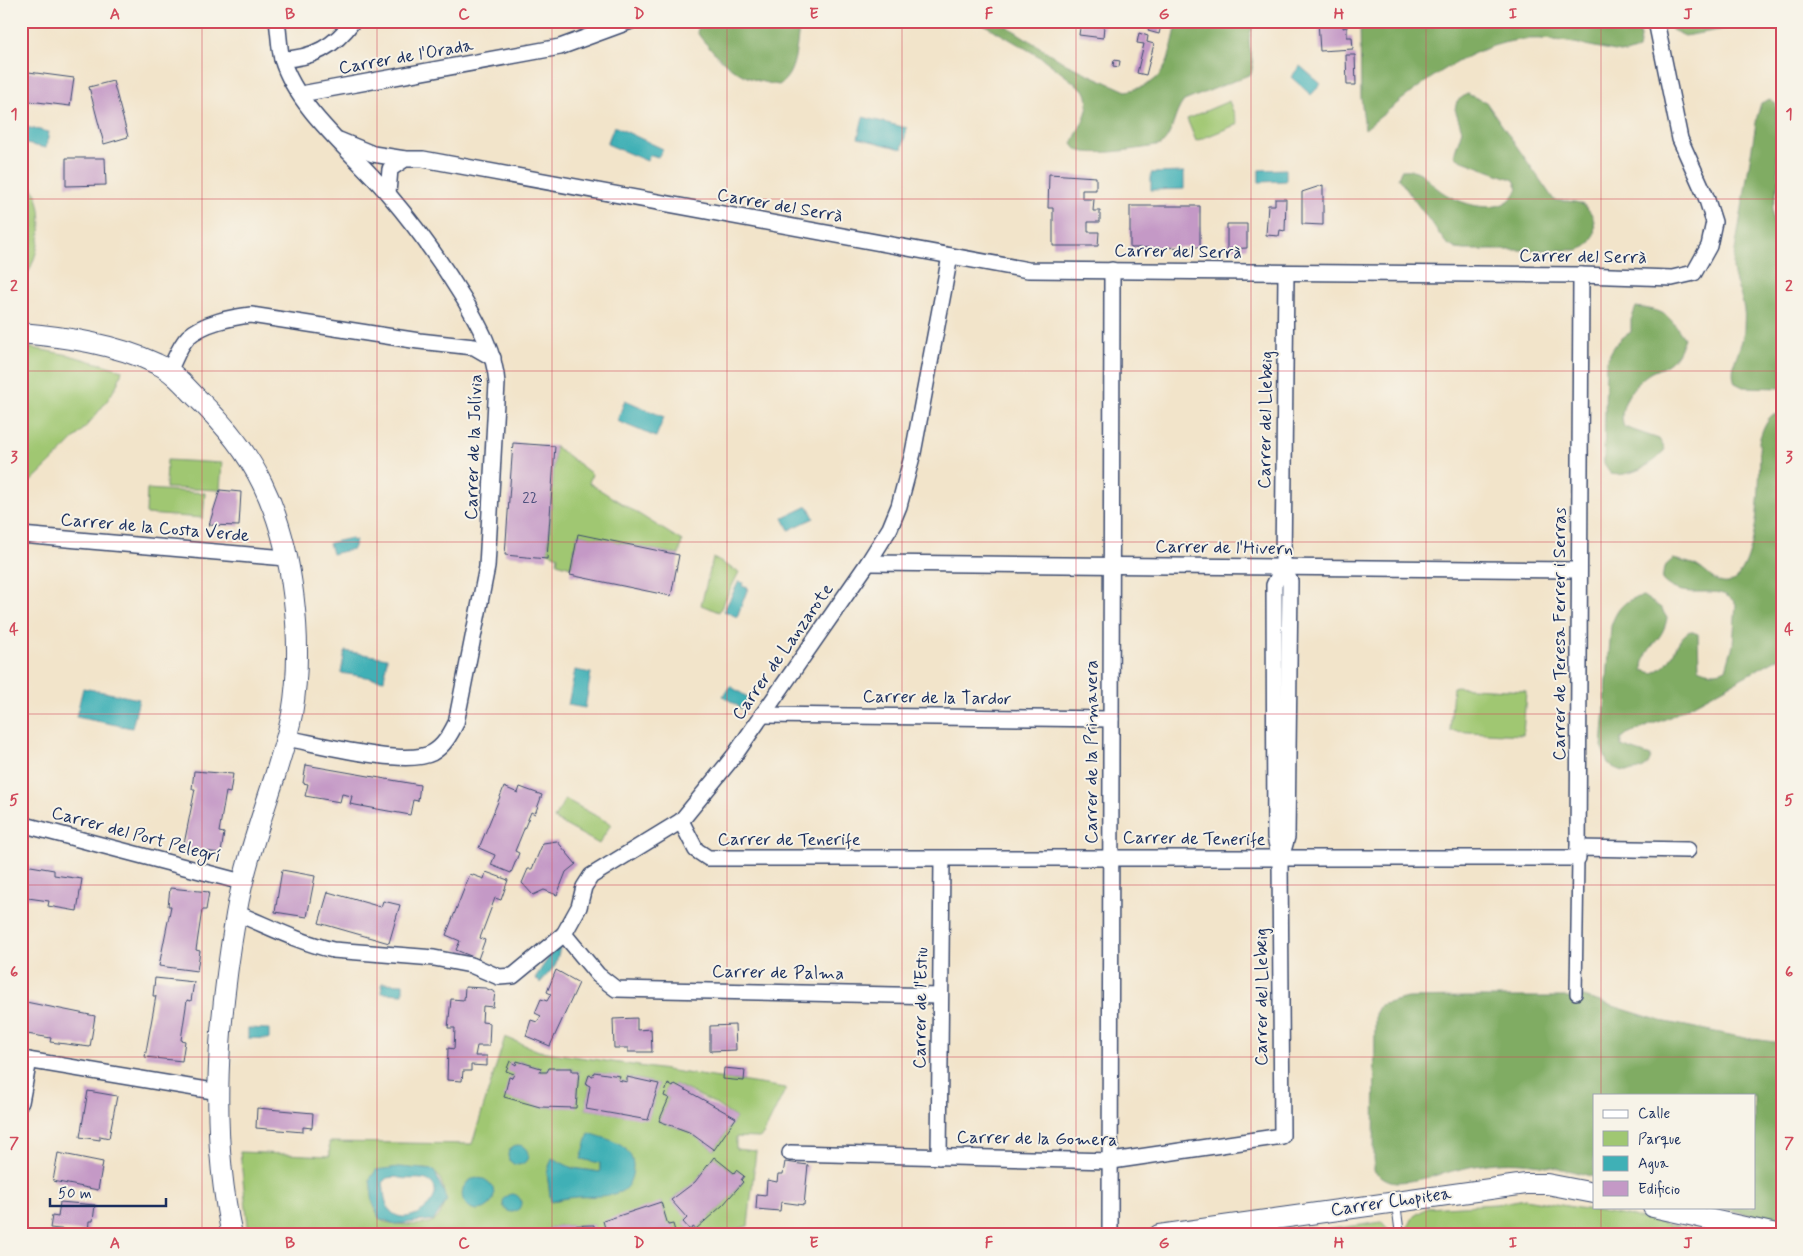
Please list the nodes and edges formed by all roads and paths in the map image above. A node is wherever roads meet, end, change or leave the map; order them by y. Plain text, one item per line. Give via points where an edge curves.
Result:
1 (277, 21) edge
2 (354, 21) edge
3 (631, 21) edge
4 (1656, 21) edge
5 (282, 59) junction
6 (301, 94) junction
7 (337, 139) junction
8 (404, 159) junction
9 (388, 193) junction
10 (950, 256) junction
11 (1112, 270) junction
12 (1286, 273) junction
13 (1581, 275) junction
14 (474, 316) junction
15 (21, 333) edge
16 (456, 344) junction
17 (493, 358) junction
18 (169, 371) junction
19 (21, 535) edge
20 (286, 558) junction
21 (868, 563) junction
22 (1112, 566) junction
23 (1283, 568) junction
24 (1579, 570) junction
25 (762, 715) junction
26 (1111, 719) junction
27 (286, 738) junction
28 (681, 821) junction
29 (21, 824) edge
30 (1688, 850) dead end
31 (1578, 853) junction
32 (1111, 856) junction
33 (942, 859) junction
34 (1280, 859) junction
35 (242, 882) junction
36 (236, 913) junction
37 (564, 934) junction
38 (1576, 994) dead end
39 (940, 996) junction
40 (25, 1059) edge
41 (219, 1092) junction
42 (21, 1102) edge
43 (1282, 1136) joint
44 (790, 1153) dead end
45 (939, 1157) junction
46 (1112, 1161) junction
47 (1593, 1193) edge
48 (1396, 1202) junction
49 (1658, 1208) edge
50 (232, 1235) edge
51 (1110, 1235) edge
52 (1159, 1235) edge
53 (1400, 1235) edge
54 (1782, 1235) edge

1 - 5 street, Carrer de la Jolívia
2 - 5 street via 343,36 319,52 297,59
3 - 6 street, Carrer de l'Orada via 560,47
4 - 13 street, Carrer del Serrà via 1680,139 1714,222 1709,246 1694,273 1672,278
5 - 6 street, Carrer de la Jolívia
6 - 7 street, Carrer de la Jolívia
7 - 8 street, Carrer del Serrà via 373,154
7 - 9 street, Carrer de la Jolívia
8 - 9 street via 390,170
8 - 10 street, Carrer del Serrà via 455,163
9 - 14 street, Carrer de la Jolívia via 421,234
10 - 11 street, Carrer del Serrà via 1028,270
10 - 21 street, Carrer de Lanzarote via 900,506
11 - 12 street, Carrer del Serrà
11 - 22 street, Carrer de la Primavera
12 - 13 street, Carrer del Serrà
12 - 23 street, Carrer del Llebeig
13 - 24 street, Carrer de Teresa Ferrer i Serras
14 - 16 street via 472,334
14 - 17 street, Carrer de la Jolívia
15 - 18 street via 87,342 126,352
16 - 17 street via 481,350
16 - 18 street via 251,315 233,317 189,336
17 - 27 street, Carrer de la Jolívia via 497,415 487,567 456,723 451,734 430,754 409,759
18 - 20 street via 210,410 254,467 279,526
19 - 20 street, Carrer de la Costa Verde
20 - 27 street via 294,600 297,646 295,692
21 - 22 street, Carrer de l'Hivern
21 - 25 street, Carrer de Lanzarote
22 - 23 street, Carrer de l'Hivern
22 - 26 street, Carrer de la Primavera
23 - 24 street, Carrer de l'Hivern
23 - 34 street, Carrer del Llebeig via 1274,585 1275,837
24 - 31 street, Carrer de Teresa Ferrer i Serras
25 - 26 street, Carrer de la Tardor
25 - 28 street, Carrer de Lanzarote via 734,756
26 - 32 street, Carrer de la Primavera
27 - 35 street
28 - 33 street, Carrer de Tenerife via 696,850 708,858
28 - 37 street, Carrer de Lanzarote via 591,876 579,908
29 - 35 street, Carrer del Port Pelegrí
30 - 31 street, Carrer de Tenerife
31 - 34 street, Carrer de Tenerife
31 - 38 street, Carrer de Teresa Ferrer i Serras
32 - 33 street, Carrer de Tenerife
32 - 34 street, Carrer de Tenerife
32 - 46 street, Carrer de la Primavera
33 - 39 street, Carrer de l'Estiu
34 - 43 street, Carrer del Llebeig
35 - 36 street
36 - 37 street, Carrer de Lanzarote via 326,949 434,958 472,965 499,977 514,976
36 - 41 street via 226,981
37 - 39 street, Carrer de Palma via 598,975 616,988
39 - 45 street, Carrer de l'Estiu
40 - 41 street
40 - 42 street
41 - 50 street via 218,1131
43 - 46 street, Carrer de la Gomera
44 - 45 street, Carrer de la Gomera
45 - 46 street, Carrer de la Gomera
46 - 51 street, Carrer de la Primavera
47 - 48 street, Carrer Chopitea via 1548,1184 1526,1184
48 - 52 street, Carrer Chopitea
48 - 53 lane
49 - 54 street

